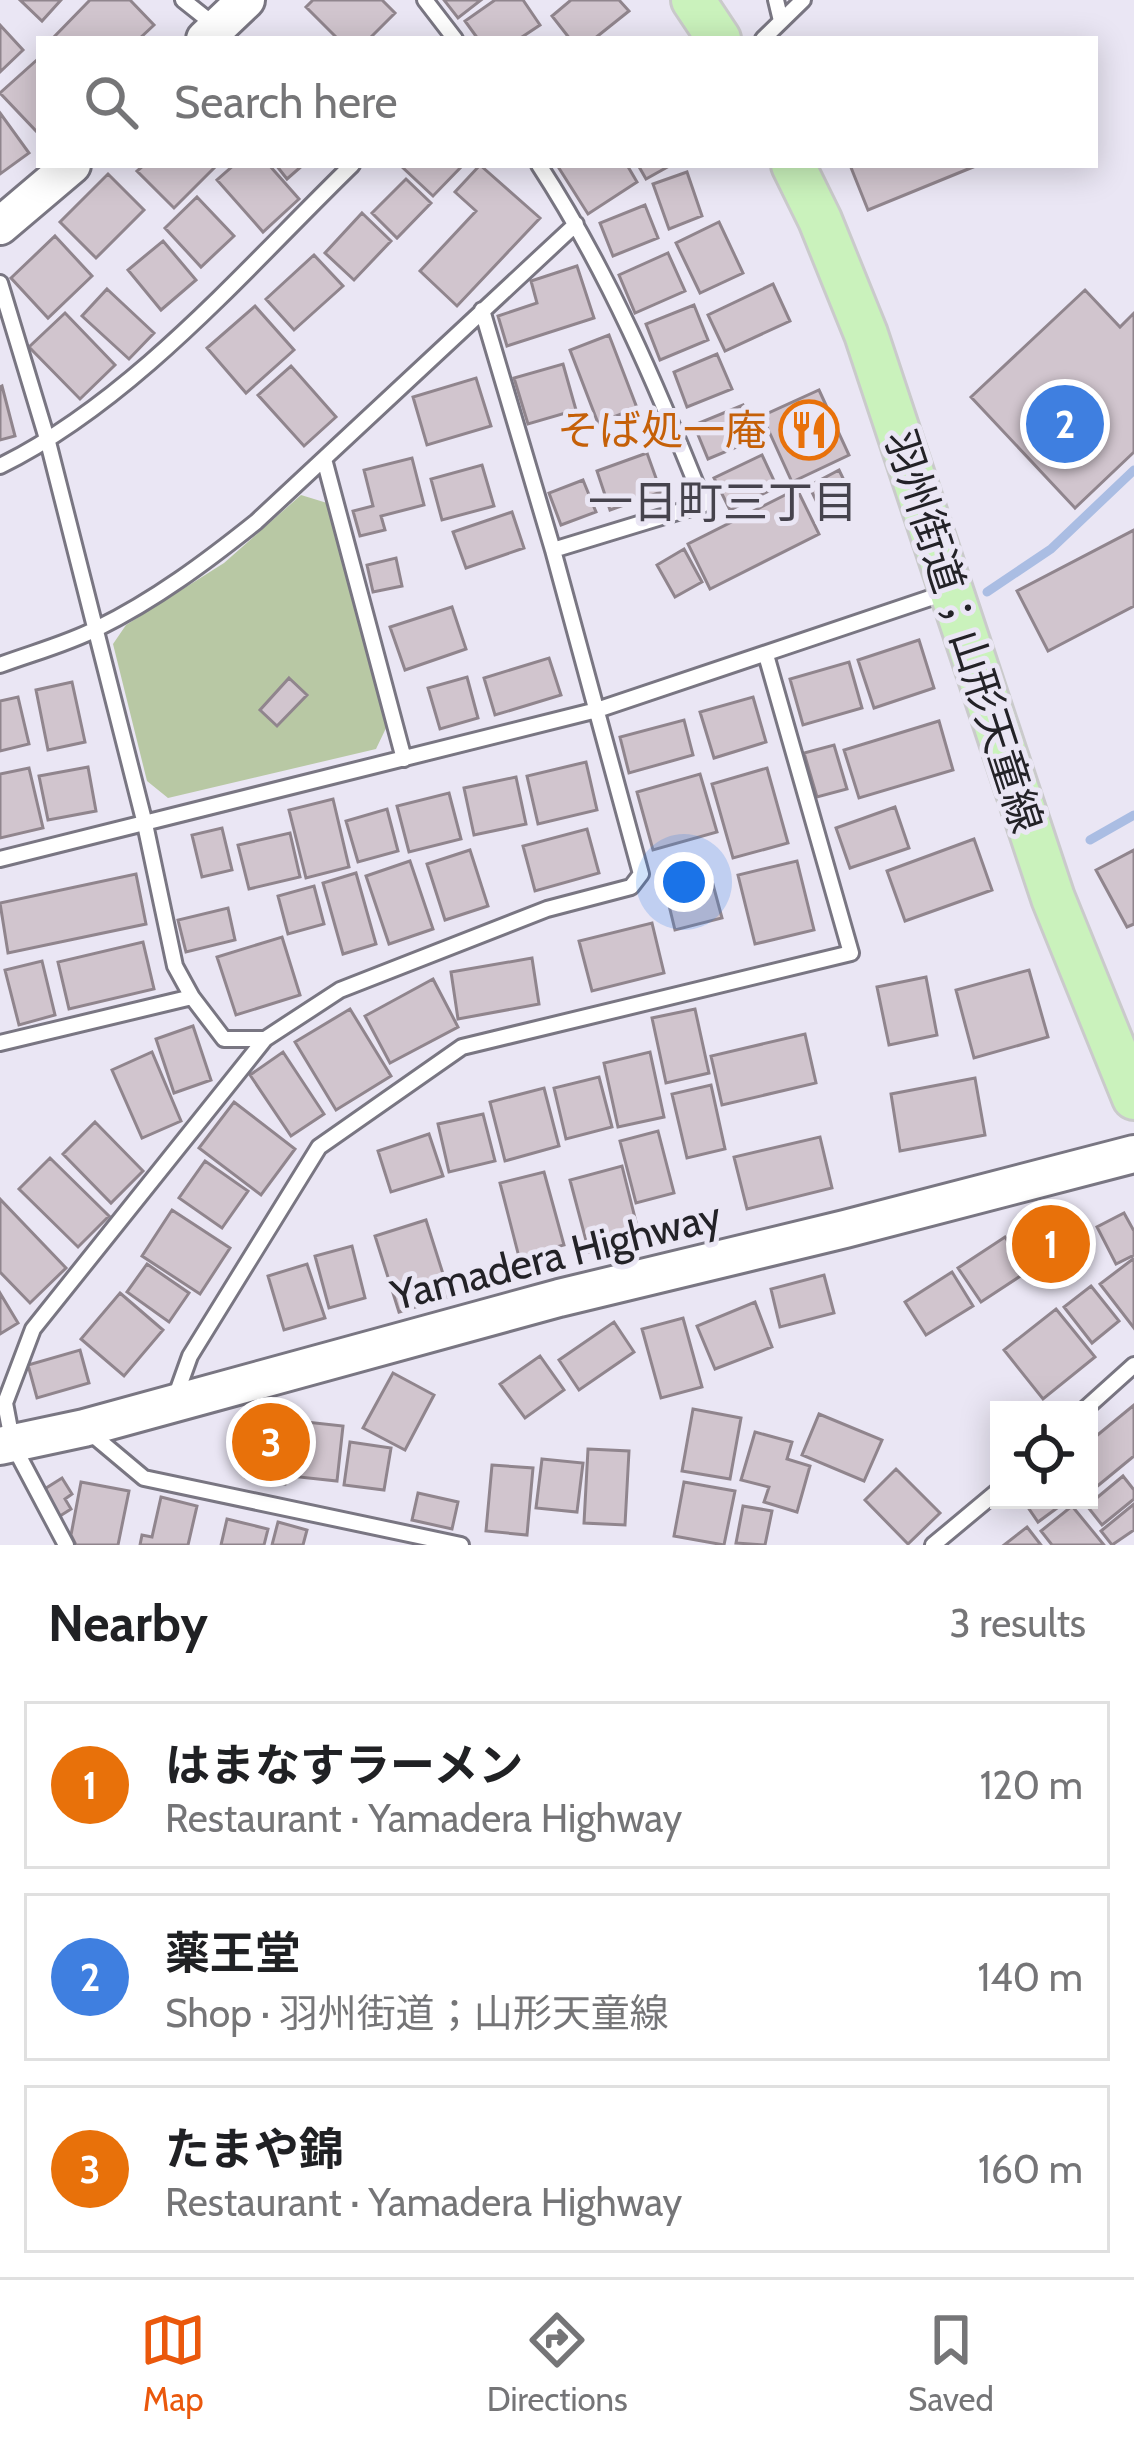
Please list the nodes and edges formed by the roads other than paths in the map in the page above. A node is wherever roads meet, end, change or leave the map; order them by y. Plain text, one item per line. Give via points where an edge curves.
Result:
1 (183, 0) edge
2 (246, 0) edge
3 (425, 0) edge
4 (693, 0) edge
5 (776, 0) edge
6 (802, 0) edge
7 (781, 21) junction
8 (211, 33) edge
9 (452, 36) edge
10 (717, 36) edge
11 (766, 36) edge
12 (68, 168) edge
13 (349, 168) edge
14 (541, 168) edge
15 (794, 168) edge
16 (576, 224) junction
17 (0, 226) edge
18 (0, 284) edge
19 (482, 310) junction
20 (48, 442) junction
21 (324, 459) junction
22 (0, 466) edge
23 (554, 550) junction
24 (948, 592) junction
25 (95, 630) junction
26 (766, 656) junction
27 (0, 665) edge
28 (597, 710) junction
29 (404, 759) junction
30 (145, 824) junction
31 (0, 859) edge
32 (192, 997) junction
33 (265, 1039) junction
34 (0, 1043) edge
35 (1134, 1098) edge
36 (1134, 1154) edge
37 (1134, 1365) edge
38 (1094, 1401) edge
39 (3, 1402) edge
40 (173, 1403) junction
41 (84, 1428) junction
42 (7, 1445) edge
43 (990, 1498) edge
44 (66, 1545) edge
45 (461, 1545) edge
46 (933, 1545) edge

1 - 8 lane
2 - 8 main road
3 - 9 lane
4 - 10 main road
5 - 7 lane
6 - 7 lane
7 - 11 lane
12 - 17 main road
13 - 20 lane via 141,370
14 - 16 lane
15 - 24 main road, 羽州街道；山形天童線 via 866,334
16 - 19 lane
16 - 23 lane via 641,348 704,503
18 - 20 lane
19 - 21 lane
19 - 23 lane
20 - 22 lane
20 - 25 lane
21 - 25 lane via 217,553
21 - 29 lane
23 - 28 lane
24 - 26 lane
24 - 35 main road, 羽州街道；山形天童線 via 1053,898
25 - 27 lane
25 - 30 lane
26 - 28 lane
26 - 40 lane via 851,953 462,1047 320,1147 190,1356
28 - 29 lane
28 - 33 lane via 640,874 631,887 548,909 340,990
29 - 30 lane
30 - 31 lane
30 - 32 lane via 176,966
32 - 33 lane via 224,1039
32 - 34 lane
33 - 39 lane via 33,1329
36 - 40 main road, Yamadera Highway
37 - 38 lane
39 - 42 lane
40 - 41 main road, Yamadera Highway
41 - 42 main road, Yamadera Highway
41 - 45 lane via 144,1478
42 - 44 lane
43 - 46 lane

